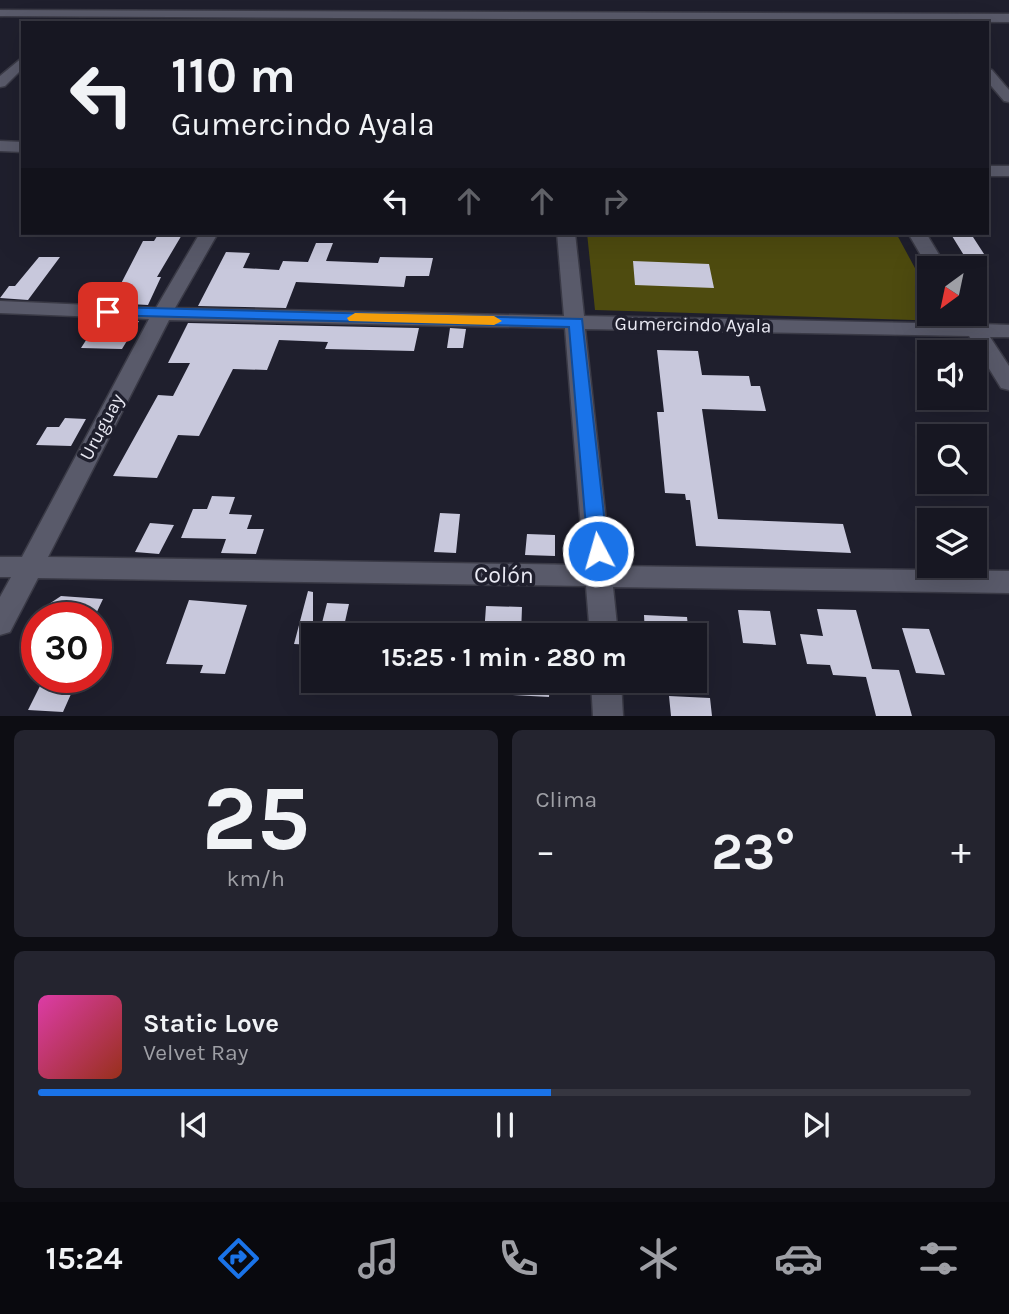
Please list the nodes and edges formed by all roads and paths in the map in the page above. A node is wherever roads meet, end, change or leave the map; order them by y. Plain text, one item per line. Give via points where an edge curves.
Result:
1 (0, 13) edge
2 (74, 13) junction
3 (318, 18) edge
4 (1009, 18) edge
5 (541, 19) edge
6 (778, 19) edge
7 (940, 20) edge
8 (66, 21) edge
9 (0, 60) edge
10 (21, 60) edge
11 (21, 62) edge
12 (989, 75) edge
13 (0, 83) edge
14 (1009, 98) edge
15 (0, 146) edge
16 (21, 147) edge
17 (989, 171) edge
18 (1009, 172) edge
19 (208, 235) edge
20 (566, 235) edge
21 (919, 235) edge
22 (931, 256) edge
23 (0, 307) edge
24 (162, 314) junction
25 (917, 322) edge
26 (576, 323) junction
27 (973, 326) edge
28 (987, 326) edge
29 (1009, 331) edge
30 (1009, 383) edge
31 (0, 567) edge
32 (29, 567) junction
33 (600, 576) junction
34 (1009, 582) edge
35 (603, 623) edge
36 (0, 624) edge
37 (607, 693) edge
38 (608, 716) edge

1 - 2 street
2 - 3 street
2 - 8 street
3 - 5 street
4 - 7 street
5 - 6 street
6 - 7 street
9 - 10 street
11 - 13 street
12 - 14 street
15 - 16 street
17 - 18 street
19 - 24 street, Uruguay
20 - 26 street
21 - 22 street
23 - 24 street, Gumercindo Ayala
24 - 26 street, Gumercindo Ayala
24 - 32 street, Uruguay
25 - 26 street, Gumercindo Ayala
26 - 33 street
27 - 30 street
28 - 29 street, Gumercindo Ayala
31 - 32 street, Colón
32 - 33 street, Colón
32 - 36 street, Uruguay
33 - 34 street, Colón
33 - 35 street
37 - 38 street

